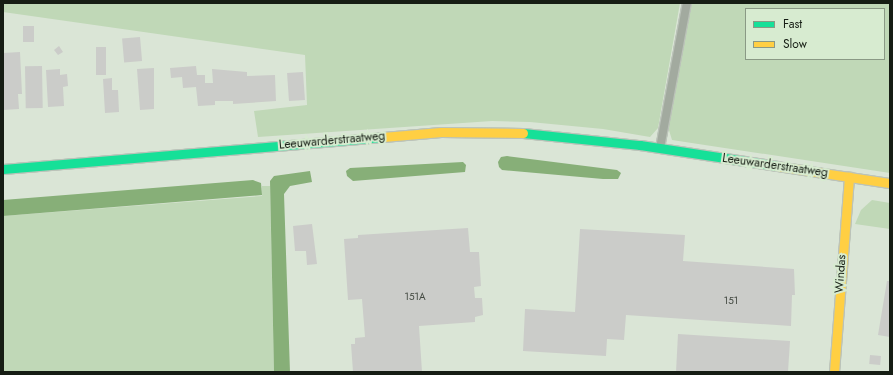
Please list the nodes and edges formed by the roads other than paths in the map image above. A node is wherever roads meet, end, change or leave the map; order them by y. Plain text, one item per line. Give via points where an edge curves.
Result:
1 (687, 3) edge
2 (660, 148) junction
3 (3, 169) edge
4 (849, 176) junction
5 (890, 183) edge
6 (834, 372) edge

1 - 2 lane
2 - 3 street, Leeuwarderstraatweg via 531,133 441,132
2 - 4 street, Leeuwarderstraatweg
4 - 5 street, Leeuwarderstraatweg
4 - 6 street, Windas

